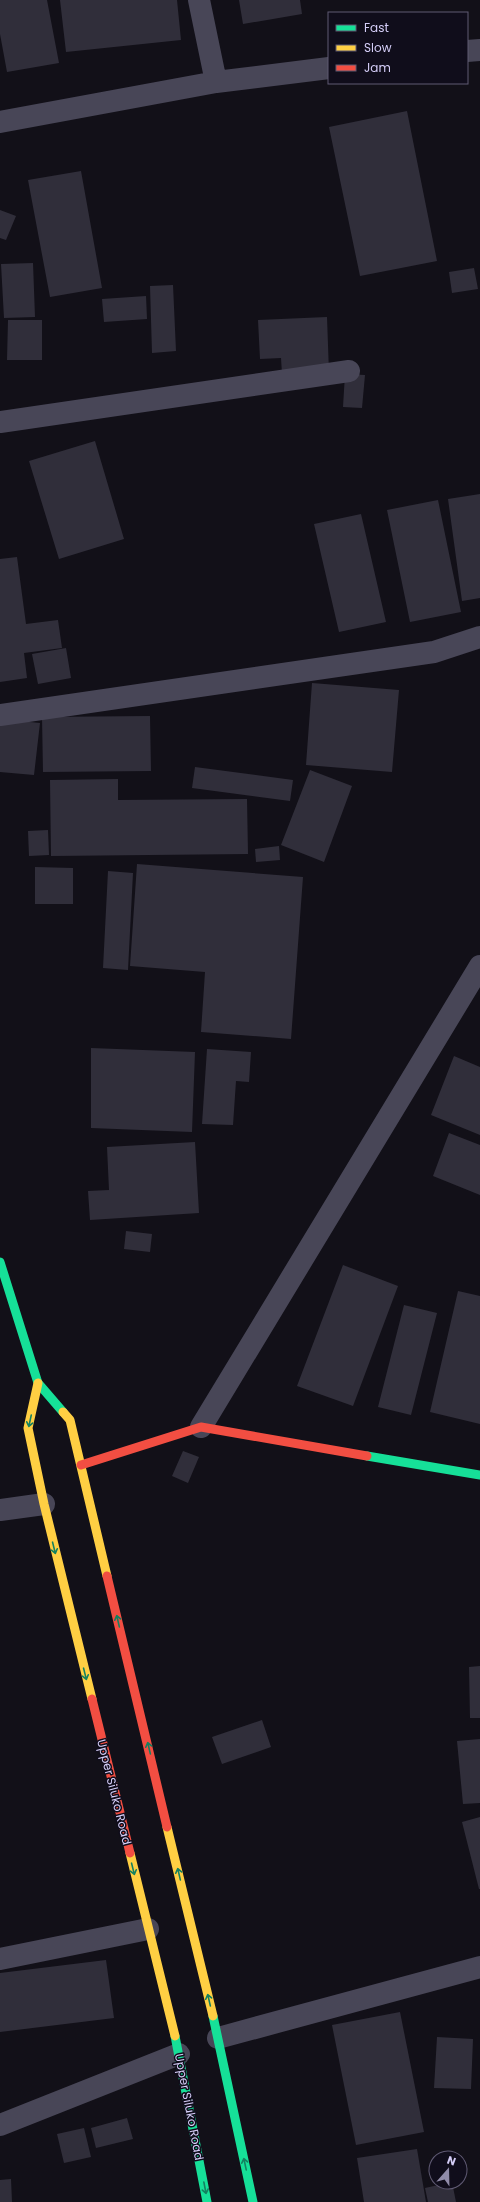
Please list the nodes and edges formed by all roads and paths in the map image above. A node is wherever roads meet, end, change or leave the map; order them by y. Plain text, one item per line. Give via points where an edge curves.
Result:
1 (199, 0) edge
2 (480, 50) edge
3 (468, 52) edge
4 (328, 68) edge
5 (216, 82) junction
6 (0, 122) edge
7 (349, 371) dead end
8 (0, 422) edge
9 (480, 637) edge
10 (0, 715) edge
11 (480, 966) edge
12 (0, 1262) edge
13 (38, 1383) junction
14 (201, 1428) junction
15 (81, 1465) junction
16 (480, 1475) edge
17 (44, 1504) junction
18 (0, 1510) edge
19 (148, 1929) junction
20 (0, 1959) edge
21 (480, 1968) edge
22 (218, 2038) junction
23 (179, 2054) junction
24 (0, 2125) edge
25 (207, 2202) edge
26 (253, 2202) edge

1 - 5 street
2 - 3 street
4 - 5 street
5 - 6 street
7 - 8 street
9 - 10 street via 434,652
11 - 14 street
12 - 13 main road, Upper Siluko Road
13 - 15 main road, Upper Siluko Road via 70,1420
13 -> 17 main road, Upper Siluko Road via 28,1428
14 - 15 main road
14 - 16 main road
22 -> 15 main road, Upper Siluko Road
17 - 18 street
17 -> 19 main road, Upper Siluko Road
19 - 20 street
19 - 23 main road, Upper Siluko Road
21 - 22 street
26 -> 22 main road, Upper Siluko Road
23 - 24 street
23 -> 25 main road, Upper Siluko Road

